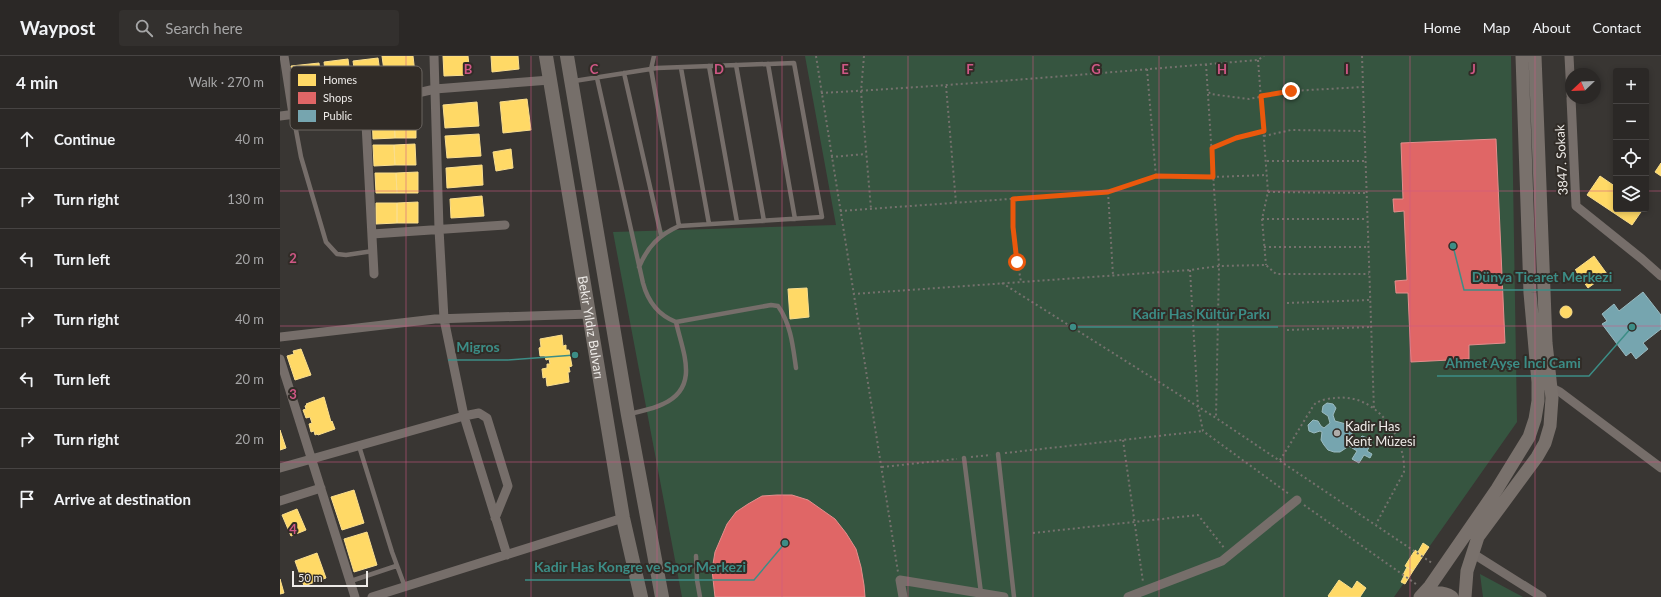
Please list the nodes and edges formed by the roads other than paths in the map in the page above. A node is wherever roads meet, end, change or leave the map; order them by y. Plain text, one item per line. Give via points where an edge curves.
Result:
1 (284, 56) edge
2 (434, 56) edge
3 (546, 56) edge
4 (567, 56) edge
5 (654, 56) edge
6 (1522, 56) edge
7 (1535, 56) edge
8 (1569, 56) edge
9 (768, 64) junction
10 (736, 65) junction
11 (709, 66) junction
12 (681, 68) junction
13 (1570, 68) edge
14 (651, 69) junction
15 (624, 74) junction
16 (597, 78) junction
17 (550, 80) junction
18 (571, 82) junction
19 (436, 89) junction
20 (422, 92) edge
21 (290, 95) edge
22 (1571, 104) edge
23 (290, 114) edge
24 (280, 116) edge
25 (296, 130) edge
26 (366, 130) edge
27 (795, 218) junction
28 (764, 221) junction
29 (737, 222) junction
30 (709, 224) junction
31 (505, 225) dead end
32 (679, 226) junction
33 (439, 229) junction
34 (372, 234) junction
35 (661, 235) junction
36 (373, 251) junction
37 (638, 267) junction
38 (374, 274) dead end
39 (1661, 276) edge
40 (590, 314) junction
41 (444, 318) junction
42 (676, 322) junction
43 (280, 337) edge
44 (280, 358) edge
45 (796, 368) dead end
46 (1552, 388) junction
47 (628, 414) junction
48 (464, 416) junction
49 (359, 446) junction
50 (998, 454) road end
51 (964, 458) road end
52 (312, 459) junction
53 (280, 468) edge
54 (1661, 468) edge
55 (321, 488) junction
56 (1297, 500) dead end
57 (280, 501) edge
58 (495, 518) junction
59 (623, 518) junction
60 (1472, 553) junction
61 (507, 555) junction
62 (696, 556) dead end
63 (396, 566) junction
64 (350, 581) junction
65 (405, 587) junction
66 (981, 593) junction
67 (356, 597) edge
68 (372, 597) edge
69 (641, 597) edge
70 (662, 597) edge
71 (700, 597) edge
72 (902, 597) edge
73 (1004, 597) edge
74 (1014, 597) edge
75 (1128, 597) edge
76 (1421, 597) edge
77 (1452, 597) edge
78 (1465, 597) edge
79 (1542, 597) edge

1 - 21 street
2 - 19 street
3 - 17 main road, Bekir Yıldız Bulvarı
4 - 18 main road, Bekir Yıldız Bulvarı
5 - 14 lane
6 - 76 street via 1530,293 1538,382 1535,419 1529,437 1497,489
7 - 46 street via 1546,343
8 - 13 street
9 - 10 lane
9 - 27 lane
9 - 27 lane via 794,63 822,217
10 - 11 lane
10 - 28 lane
11 - 12 lane
11 - 29 lane
12 - 14 lane
12 - 30 lane
14 - 15 lane
14 - 32 lane
15 - 16 lane
15 - 35 lane
16 - 18 lane
16 - 37 lane
17 - 19 street
17 - 40 main road, Bekir Yıldız Bulvarı
18 - 47 main road, Bekir Yıldız Bulvarı
19 - 20 street
19 - 33 street
22 - 39 street, 3847. Sokak via 1576,206
23 - 24 street
25 - 36 lane via 301,157 326,242 337,254
26 - 34 street
27 - 28 lane
28 - 29 lane
29 - 30 lane
30 - 32 lane
31 - 33 street
32 - 35 lane
33 - 34 street
33 - 41 street
34 - 36 street
35 - 37 lane
36 - 38 street
37 - 42 lane via 645,292 653,306
40 - 41 street
40 - 59 main road, Bekir Yıldız Bulvarı
41 - 43 street
41 - 48 street
42 - 45 lane via 771,305 778,306 789,328
42 - 47 lane via 686,368 686,380 682,390 662,404
44 - 52 street
46 - 54 street
46 - 60 street via 1550,426 1545,444 1478,538
47 - 70 main road, Bekir Yıldız Bulvarı
48 - 49 street
48 - 58 street
48 - 58 street via 479,414 487,418 508,486
49 - 52 street
49 - 63 lane
50 - 74 lane
51 - 66 lane
52 - 53 street
52 - 55 street
55 - 57 street
55 - 64 street
56 - 75 street via 1222,561
58 - 61 street
59 - 61 street
59 - 69 main road, Bekir Yıldız Bulvarı
60 - 78 street via 1467,571
60 - 79 street
61 - 65 street
62 - 71 lane
63 - 64 lane
63 - 65 lane
64 - 67 street
65 - 68 street
66 - 72 street via 900,580
66 - 73 street
76 - 77 street via 1438,593

